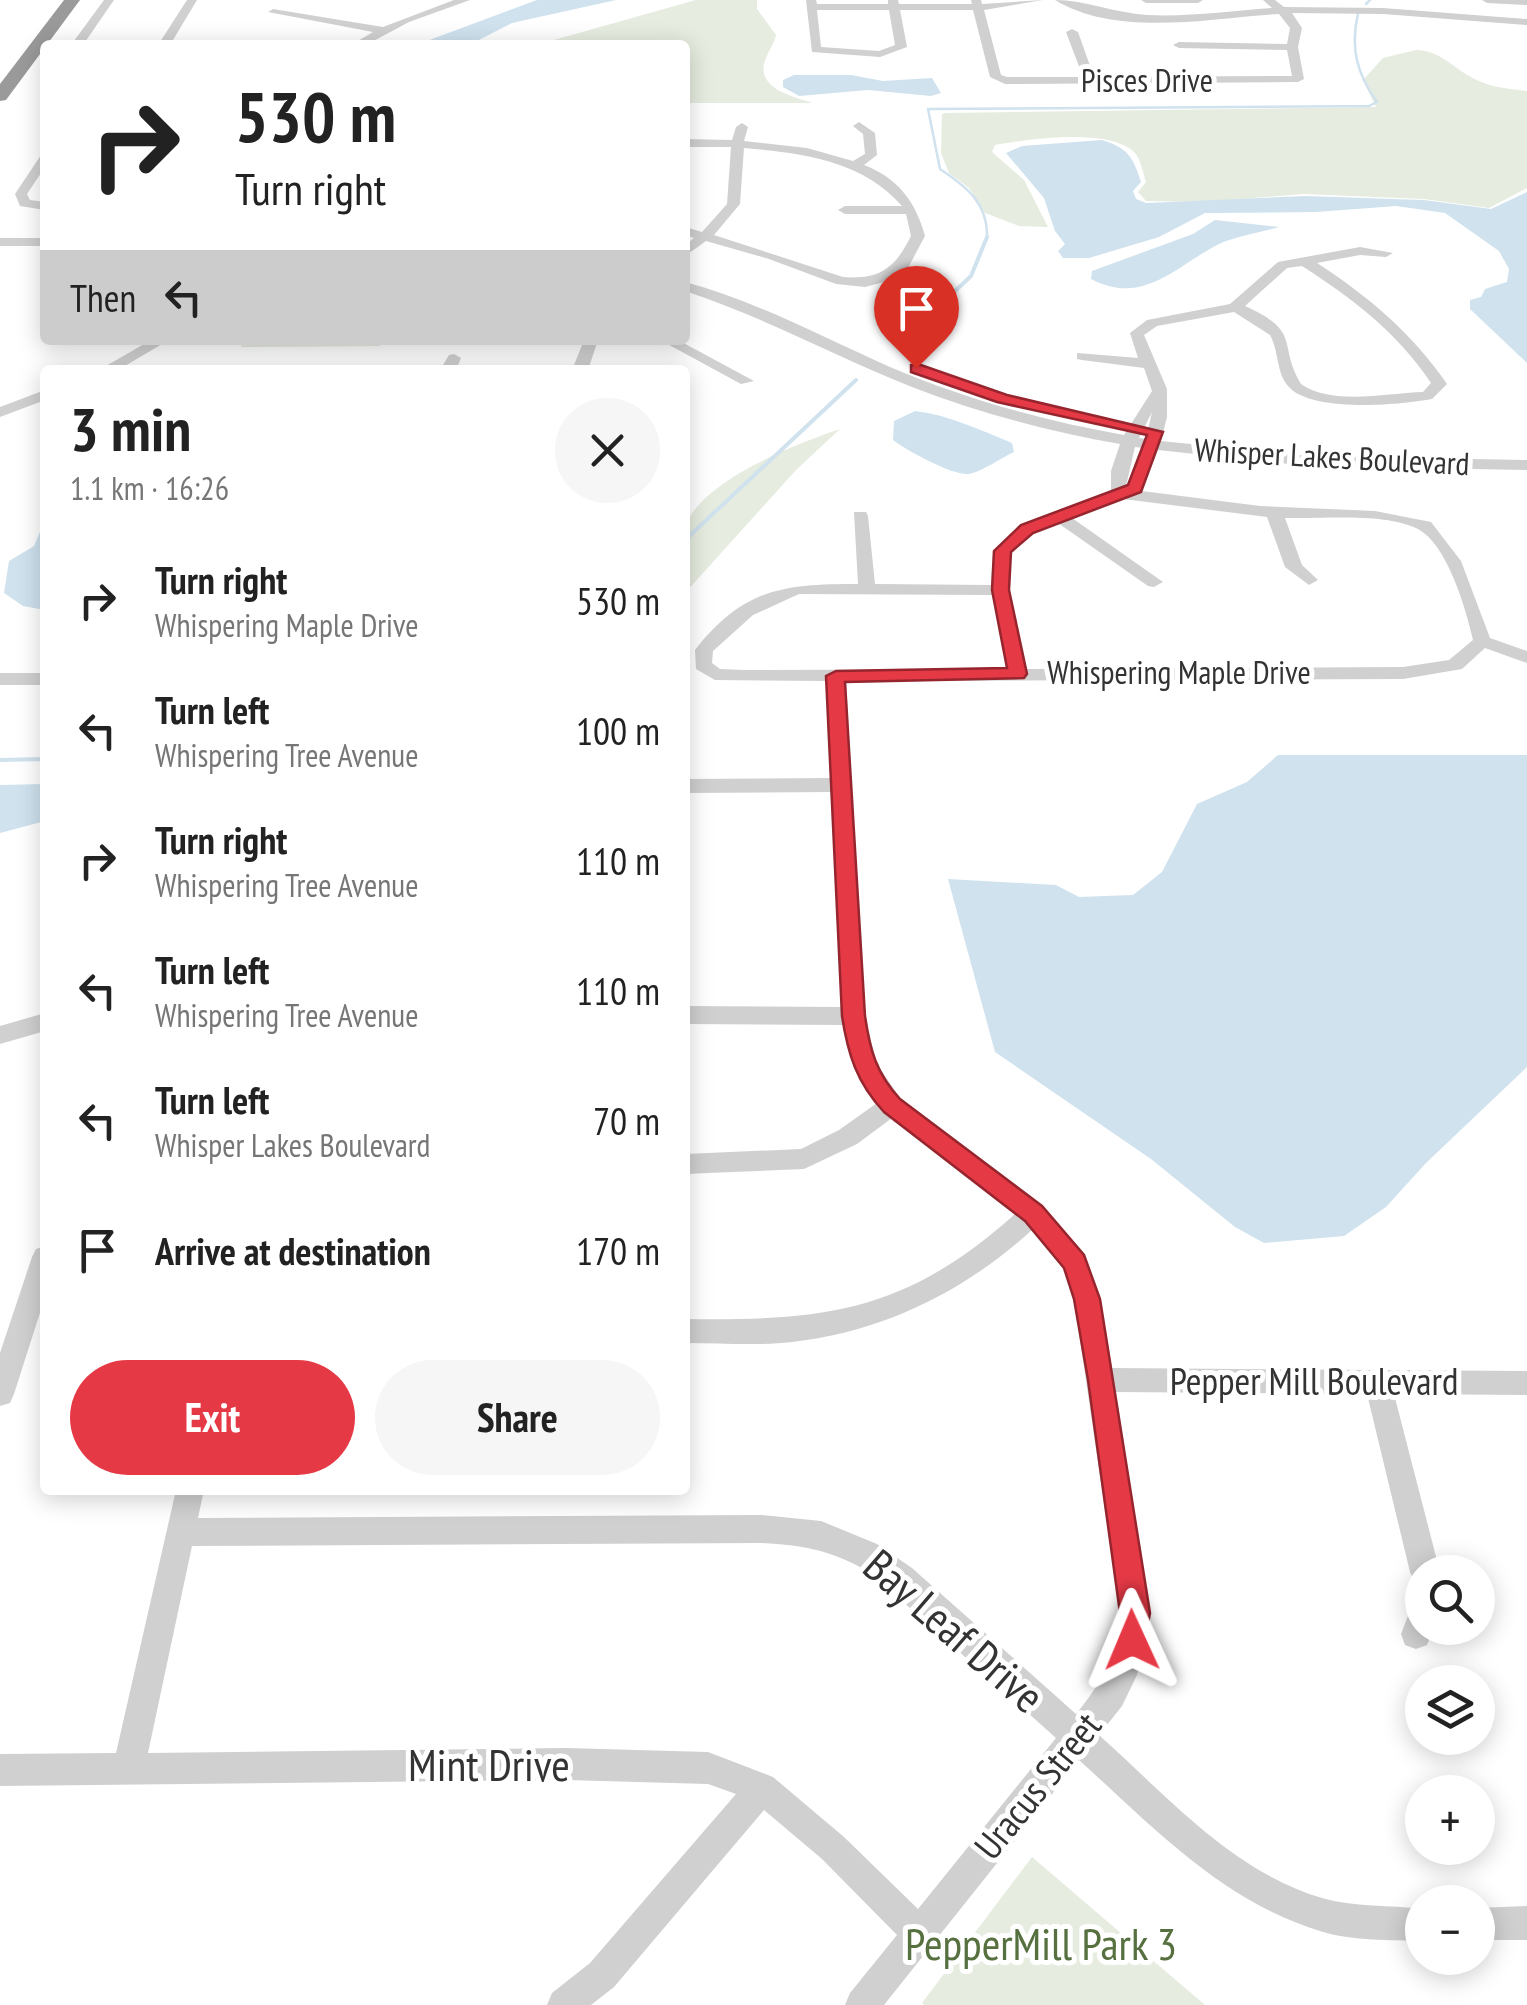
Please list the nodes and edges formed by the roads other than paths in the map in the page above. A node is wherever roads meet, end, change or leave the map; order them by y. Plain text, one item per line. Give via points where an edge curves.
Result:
1 (72, 0) edge
2 (109, 0) edge
3 (192, 0) edge
4 (465, 0) edge
5 (1038, 0) edge
6 (1060, 0) edge
7 (1146, 0) edge
8 (1198, 0) edge
9 (1268, 0) edge
10 (1436, 0) edge
11 (1488, 0) edge
12 (1527, 2) edge
13 (812, 4) edge
14 (894, 4) edge
15 (977, 4) edge
16 (1282, 11) junction
17 (273, 12) dead end
18 (1432, 13) junction
19 (1527, 22) edge
20 (381, 30) junction
21 (1072, 32) dead end
22 (42, 40) edge
23 (81, 40) edge
24 (167, 40) edge
25 (364, 40) edge
26 (40, 43) edge
27 (1179, 45) dead end
28 (1292, 47) junction
29 (1090, 81) junction
30 (0, 96) edge
31 (860, 126) dead end
32 (742, 127) dead end
33 (736, 142) junction
34 (690, 143) edge
35 (40, 166) edge
36 (854, 166) junction
37 (40, 205) edge
38 (845, 210) dead end
39 (911, 210) junction
40 (690, 233) edge
41 (703, 236) junction
42 (0, 242) edge
43 (40, 242) edge
44 (690, 248) edge
45 (0, 252) edge
46 (40, 252) edge
47 (1386, 252) dead end
48 (1303, 260) junction
49 (690, 276) edge
50 (690, 288) edge
51 (1235, 306) junction
52 (153, 345) edge
53 (677, 345) edge
54 (1082, 356) dead end
55 (1148, 364) junction
56 (116, 365) edge
57 (746, 381) dead end
58 (1157, 394) junction
59 (40, 397) edge
60 (0, 412) edge
61 (1133, 435) junction
62 (1153, 439) junction
63 (1527, 452) edge
64 (1443, 459) junction
65 (1527, 465) edge
66 (1119, 494) junction
67 (1274, 512) junction
68 (860, 516) dead end
69 (1058, 516) junction
70 (1309, 580) dead end
71 (1154, 582) dead end
72 (867, 589) junction
73 (1000, 590) junction
74 (1482, 641) junction
75 (1527, 657) edge
76 (1018, 674) junction
77 (836, 676) junction
78 (0, 679) edge
79 (40, 679) edge
80 (842, 785) junction
81 (690, 786) edge
82 (690, 1016) edge
83 (854, 1016) junction
84 (40, 1024) edge
85 (0, 1036) edge
86 (892, 1105) junction
87 (690, 1164) edge
88 (1034, 1214) junction
89 (40, 1272) edge
90 (690, 1331) edge
91 (1102, 1380) junction
92 (1378, 1383) junction
93 (1527, 1383) edge
94 (0, 1394) edge
95 (189, 1495) edge
96 (180, 1532) junction
97 (1421, 1555) edge
98 (1077, 1739) junction
99 (129, 1766) junction
100 (0, 1770) edge
101 (762, 1788) junction
102 (1405, 1923) edge
103 (1527, 1923) edge
104 (1495, 1924) edge
105 (918, 1932) junction
106 (564, 2005) edge
107 (862, 2005) edge

1 - 22 highway
2 - 23 street
3 - 24 street
4 - 20 street
5 - 15 street
6 - 16 street via 1156,20
7 - 8 street
9 - 16 street
10 - 18 street
11 - 12 street
13 - 14 street
13 - 14 street via 816,50 858,54 898,50
14 - 15 street
15 - 29 street, Pisces Drive via 996,77
16 - 18 street
16 - 28 street via 1296,28
17 - 20 street
18 - 19 street
20 - 25 street
21 - 29 street
26 - 30 highway
27 - 28 street
28 - 29 street, Pisces Drive via 1298,79
31 - 36 street via 870,133 871,154
32 - 33 street
33 - 34 street
33 - 36 street
33 - 41 street via 731,211
35 - 37 street via 21,194 25,203
36 - 39 street via 883,182
38 - 39 street
39 - 41 street via 918,236 904,264 865,282 841,281
40 - 41 street
41 - 44 street
42 - 43 street
45 - 46 street
47 - 48 street
48 - 51 street via 1282,264
48 - 51 street via 1373,306 1440,384 1427,396 1304,393 1289,379 1278,338
49 - 61 street, Whisper Lakes Boulevard via 943,379
50 - 61 street, Whisper Lakes Boulevard via 954,398 1006,414
51 - 55 street via 1152,323 1137,333
52 - 56 street
53 - 57 street
54 - 55 street
55 - 58 street via 1158,379
58 - 61 street
58 - 62 street via 1162,410
59 - 60 street
61 - 62 street, Whisper Lakes Boulevard
61 - 66 street
62 - 64 street, Whisper Lakes Boulevard via 1296,462
62 - 66 street via 1136,488
63 - 64 street, Whisper Lakes Boulevard
64 - 65 street, Whisper Lakes Boulevard
66 - 67 street
66 - 69 street
67 - 70 street via 1294,567
67 - 74 street via 1404,519 1426,527 1438,537 1477,615
68 - 72 street
69 - 71 street
69 - 73 street via 1027,529 1002,551
72 - 73 street, Whispering Maple Drive
72 - 77 street, Whispering Maple Drive via 769,595 704,650 704,665 716,674
73 - 76 street
74 - 75 street
74 - 76 street, Whispering Maple Drive via 1455,665 1403,673
76 - 77 street, Whispering Maple Drive
77 - 80 street, Uracus Street
78 - 79 street
80 - 81 street
80 - 83 street, Uracus Street
82 - 83 street
83 - 86 street, Uracus Street via 860,1056
84 - 85 street
86 - 87 street via 804,1159
86 - 88 street, Uracus Street
88 - 90 street via 942,1285 868,1317 793,1330
88 - 91 street, Uracus Street via 1075,1262
89 - 94 street
91 - 92 street, Pepper Mill Boulevard
91 - 98 street, Uracus Street via 1135,1613 1126,1664
92 - 93 street, Pepper Mill Boulevard
92 - 97 street
95 - 96 street
96 - 98 street, Bay Leaf Drive via 800,1530 853,1543 902,1578
96 - 99 street
98 - 102 street, Bay Leaf Drive via 1200,1848 1263,1891 1325,1916
98 - 105 street, Uracus Street
99 - 100 street, Mint Drive
99 - 101 street, Mint Drive via 708,1768
101 - 105 street, Mint Drive
101 - 106 street via 602,1974
103 - 104 street
105 - 107 street, Uracus Street

